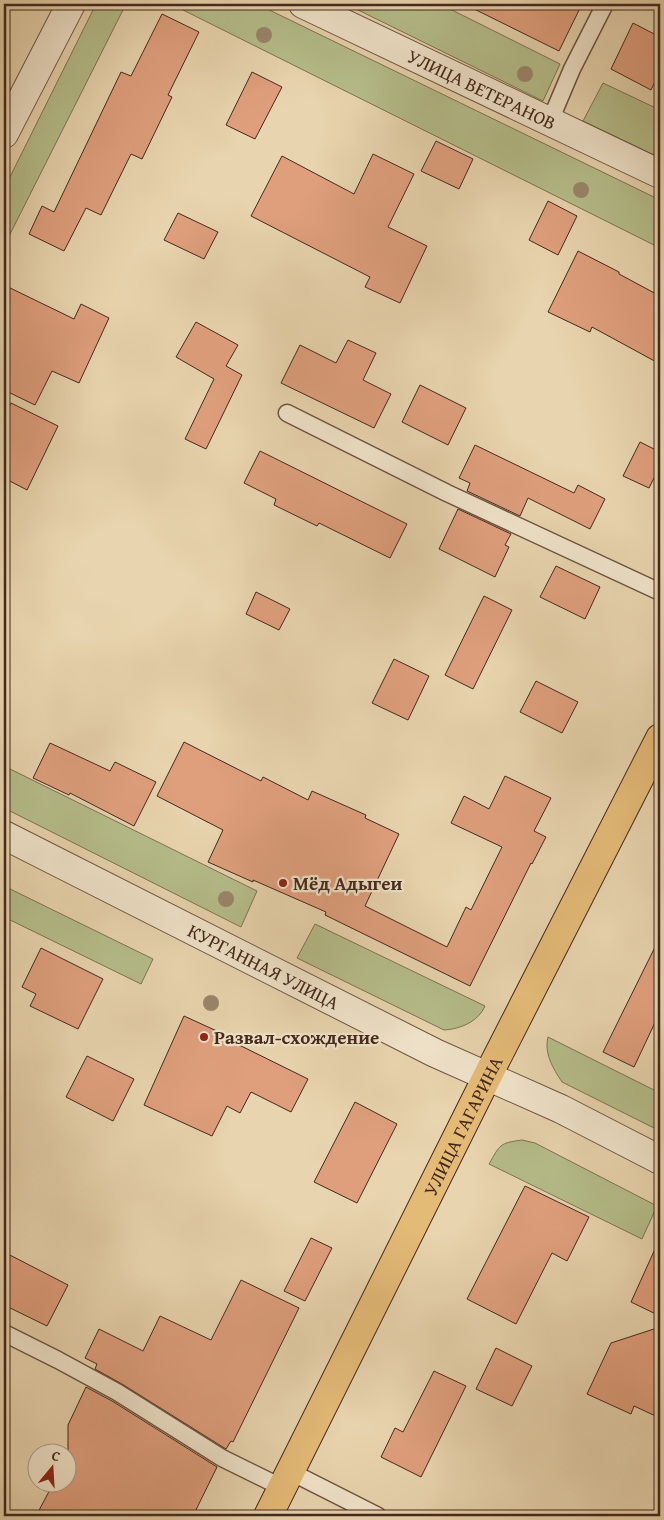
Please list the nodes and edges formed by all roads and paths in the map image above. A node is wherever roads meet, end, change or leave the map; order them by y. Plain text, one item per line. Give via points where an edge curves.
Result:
1 (71, 4) edge
2 (303, 4) edge
3 (605, 4) edge
4 (550, 121) junction
5 (4, 134) edge
6 (660, 174) edge
7 (286, 413) dead end
8 (660, 592) edge
9 (660, 738) edge
10 (4, 835) edge
11 (487, 1076) junction
12 (660, 1160) edge
13 (4, 1333) edge
14 (287, 1480) junction
15 (268, 1516) edge
16 (378, 1516) edge

1 - 5 street
2 - 4 street, УЛИЦА ВЕТЕРАНОВ
3 - 4 lane
4 - 6 street, УЛИЦА ВЕТЕРАНОВ
7 - 8 lane via 447,493
9 - 11 main road, УЛИЦА ГАГАРИНА
10 - 11 street, КУРГАННАЯ УЛИЦА
11 - 12 street, КУРГАННАЯ УЛИЦА via 561,1109
11 - 14 main road, УЛИЦА ГАГАРИНА
13 - 14 lane via 117,1392 222,1458
14 - 15 main road, УЛИЦА ГАГАРИНА
14 - 16 lane

